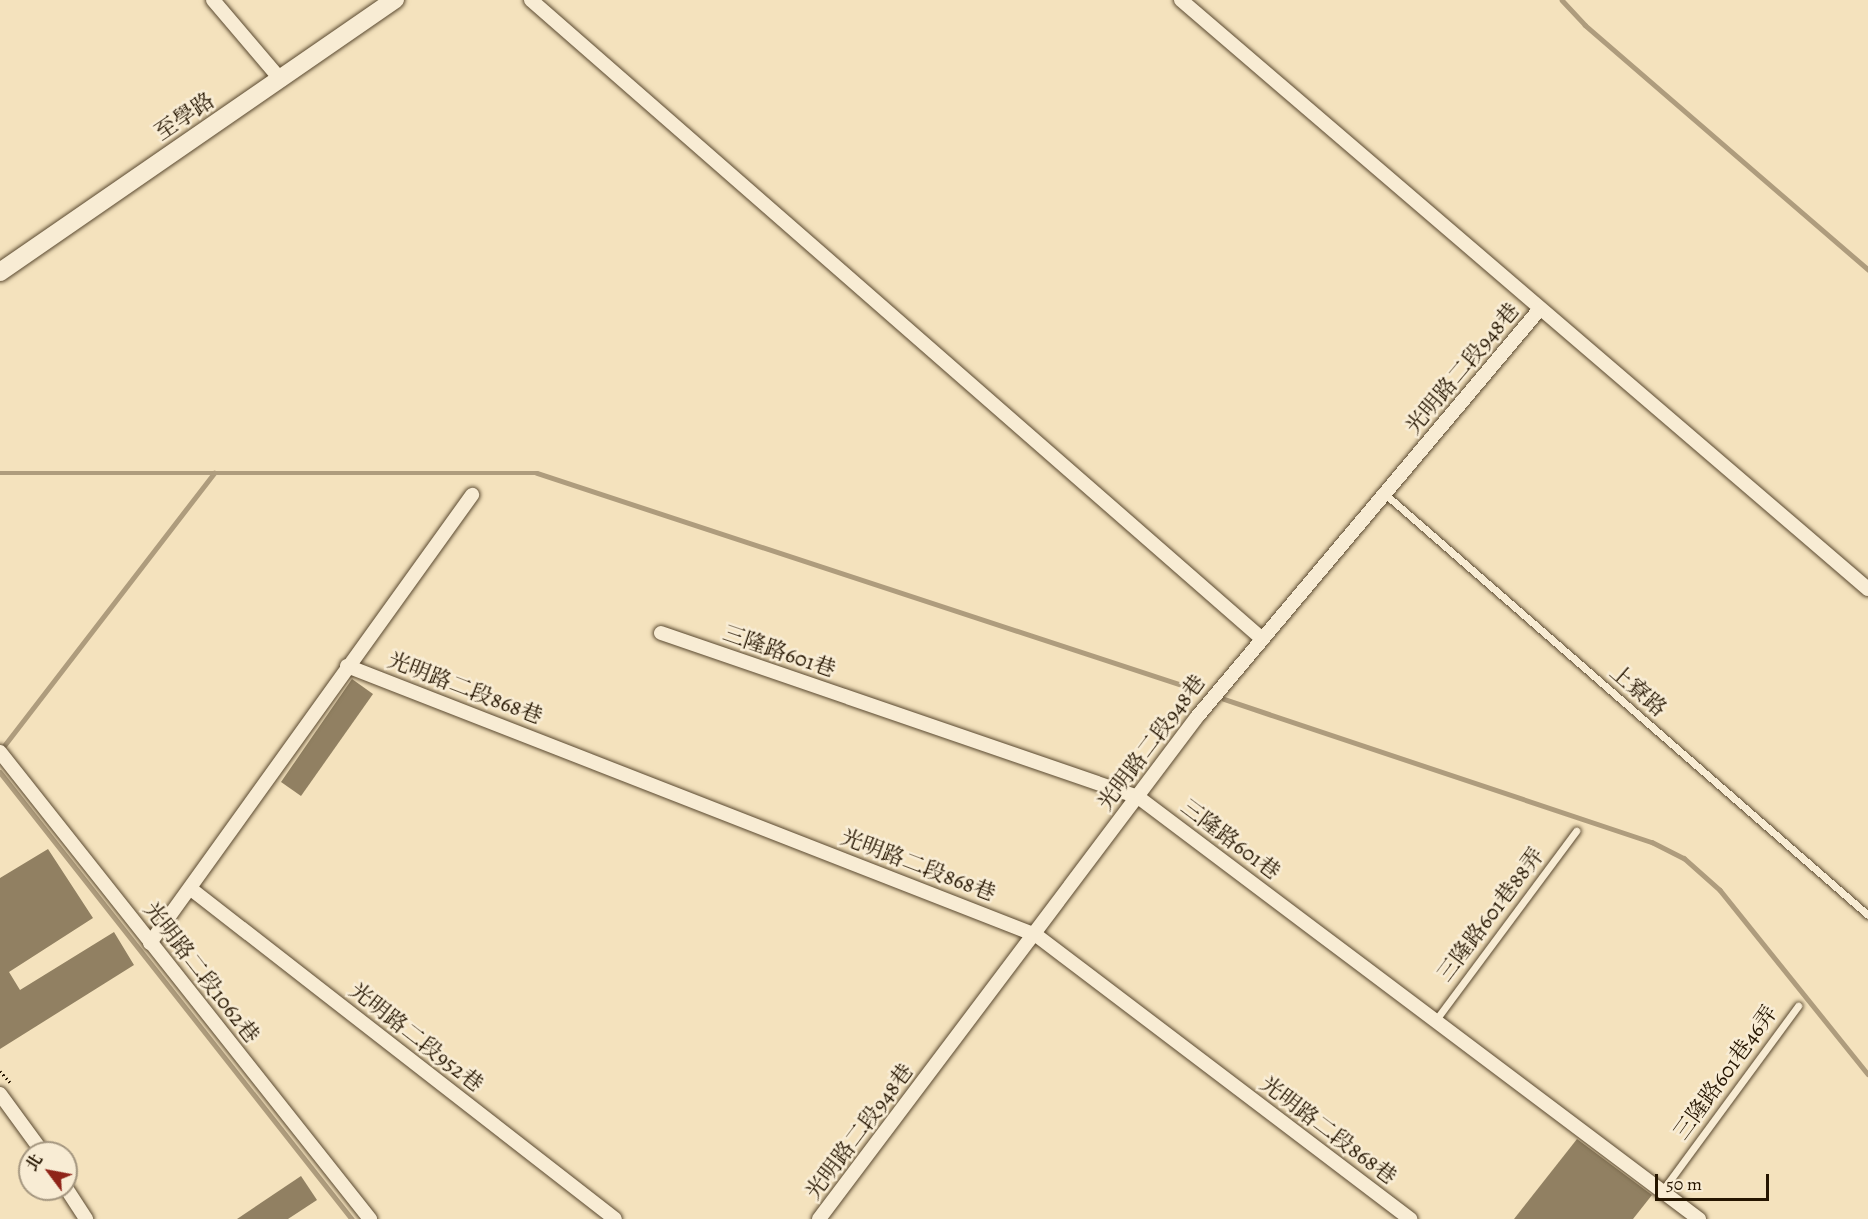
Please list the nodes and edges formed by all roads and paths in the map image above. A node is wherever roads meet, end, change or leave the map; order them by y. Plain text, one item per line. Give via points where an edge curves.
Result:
1 (213, 0) edge
2 (395, 0) edge
3 (531, 0) edge
4 (1181, 0) edge
5 (281, 80) junction
6 (0, 272) edge
7 (1539, 310) junction
8 (1385, 494) junction
9 (472, 495) dead end
10 (1868, 589) edge
11 (661, 633) dead end
12 (1260, 638) junction
13 (347, 666) junction
14 (0, 752) edge
15 (1138, 796) junction
16 (1576, 831) dead end
17 (191, 889) junction
18 (1868, 915) edge
19 (1036, 934) junction
20 (150, 944) junction
21 (1798, 1006) dead end
22 (1435, 1021) junction
23 (0, 1094) edge
24 (34, 1141) edge
25 (1662, 1191) junction
26 (74, 1201) edge
27 (86, 1219) edge
28 (370, 1219) edge
29 (615, 1219) edge
30 (819, 1219) edge
31 (1410, 1219) edge
32 (1699, 1219) edge

1 - 5 street
2 - 5 street, 至學路
3 - 12 street
4 - 7 street
5 - 6 street, 至學路
7 - 8 street, 光明路二段948巷
7 - 10 street
8 - 12 street, 光明路二段948巷
8 - 18 lane, 上寮路
9 - 13 street
11 - 15 street, 三隆路601巷
12 - 15 street, 光明路二段948巷
13 - 17 street
13 - 19 street, 光明路二段868巷
14 - 20 street, 光明路二段1062巷
15 - 19 street, 光明路二段948巷
15 - 22 street, 三隆路601巷
16 - 22 lane, 三隆路601巷88弄
17 - 20 street
17 - 29 street, 光明路二段952巷
19 - 30 street, 光明路二段948巷
19 - 31 street, 光明路二段868巷
20 - 28 street, 光明路二段1062巷
21 - 25 lane, 三隆路601巷46弄
22 - 25 street, 三隆路601巷
23 - 24 street
25 - 32 street, 三隆路601巷
26 - 27 street

